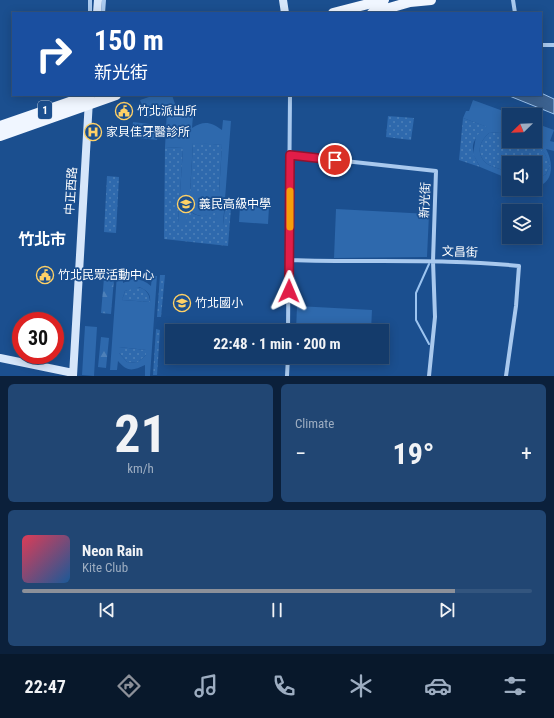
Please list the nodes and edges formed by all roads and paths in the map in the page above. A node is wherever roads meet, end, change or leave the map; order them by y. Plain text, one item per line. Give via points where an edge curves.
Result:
1 (90, 0) edge
2 (98, 0) edge
3 (104, 0) edge
4 (283, 0) edge
5 (384, 0) edge
6 (431, 0) edge
7 (513, 0) edge
8 (90, 12) edge
9 (97, 12) edge
10 (103, 12) edge
11 (285, 12) edge
12 (337, 12) edge
13 (375, 12) edge
14 (515, 12) edge
15 (554, 45) edge
16 (542, 46) edge
17 (102, 96) edge
18 (290, 96) edge
19 (89, 97) edge
20 (0, 126) edge
21 (0, 136) edge
22 (290, 155) junction
23 (290, 260) junction
24 (433, 261) junction
25 (288, 324) edge
26 (0, 358) edge
27 (288, 364) edge
28 (73, 374) edge
29 (287, 376) edge
30 (429, 376) edge
31 (506, 376) edge

1 - 8 street
2 - 9 main road
3 - 10 street
4 - 11 main road
5 - 12 main road
6 - 13 main road via 410,2
7 - 14 street
15 - 16 street
17 - 19 main road, 1
18 - 22 street
19 - 20 main road, 1
19 - 21 main road, 1
19 - 28 main road, 中正西路
22 - 23 street
22 - 24 street, 新光街 via 436,171
23 - 24 street, 文昌街 via 377,263
23 - 25 street
24 - 30 street, 新光街 via 435,317
24 - 31 street, 文昌街 via 519,266
26 - 28 main road
27 - 29 street

